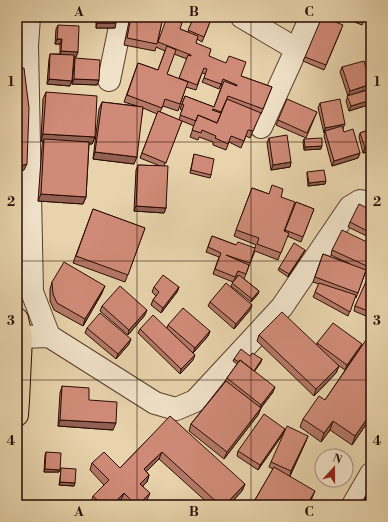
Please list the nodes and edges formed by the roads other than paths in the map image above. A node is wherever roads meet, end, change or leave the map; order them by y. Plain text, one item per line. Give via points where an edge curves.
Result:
1 (29, 17) edge
2 (122, 17) edge
3 (242, 17) edge
4 (311, 17) edge
5 (22, 48) edge
6 (296, 49) junction
7 (109, 80) dead end
8 (261, 127) edge
9 (371, 203) edge
10 (19, 328) edge
11 (49, 336) junction
12 (17, 415) edge
13 (371, 474) edge
14 (353, 505) edge

1 - 5 street
2 - 7 street
3 - 6 street
4 - 6 street
5 - 11 street via 32,292
6 - 8 street
9 - 11 street via 360,201 350,207 282,307 196,402 176,409 155,402
10 - 11 street
10 - 12 highway
13 - 14 street

